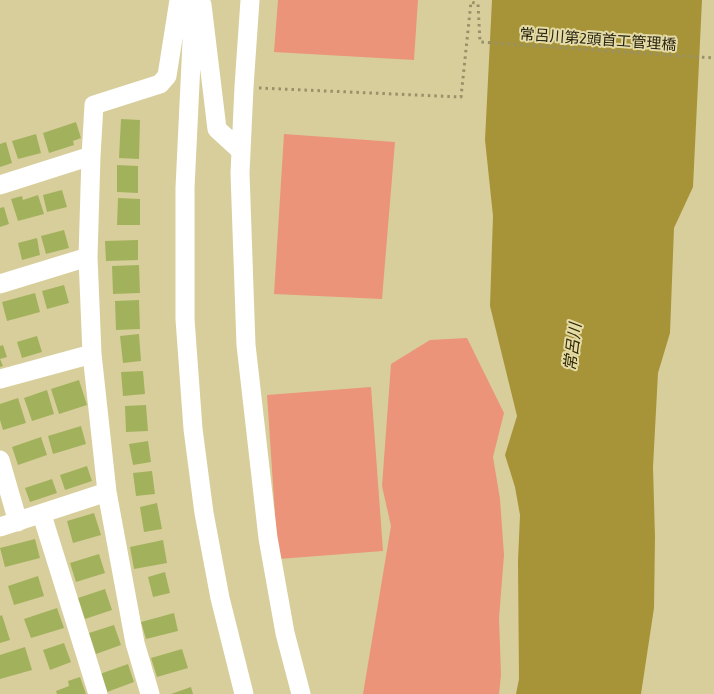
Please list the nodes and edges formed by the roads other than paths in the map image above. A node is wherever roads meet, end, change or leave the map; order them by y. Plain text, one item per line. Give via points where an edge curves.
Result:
1 (179, 0) edge
2 (194, 0) edge
3 (202, 0) edge
4 (250, 0) edge
5 (241, 151) junction
6 (91, 156) junction
7 (0, 184) edge
8 (88, 257) junction
9 (0, 284) edge
10 (92, 354) junction
11 (0, 380) edge
12 (0, 460) edge
13 (107, 492) junction
14 (42, 515) junction
15 (18, 522) junction
16 (0, 527) edge
17 (98, 694) edge
18 (150, 694) edge
19 (244, 694) edge
20 (301, 694) edge

1 - 6 street via 167,76 160,84 94,105
2 - 19 street via 185,188 185,328 204,513 220,598
3 - 5 street via 217,129
4 - 5 street
5 - 20 street via 246,344 268,538 285,633
6 - 7 street
6 - 8 street
8 - 9 street
8 - 10 street
10 - 11 street
10 - 13 street
12 - 15 street
13 - 14 street
13 - 18 street via 135,643
14 - 15 street
14 - 17 street
15 - 16 street

